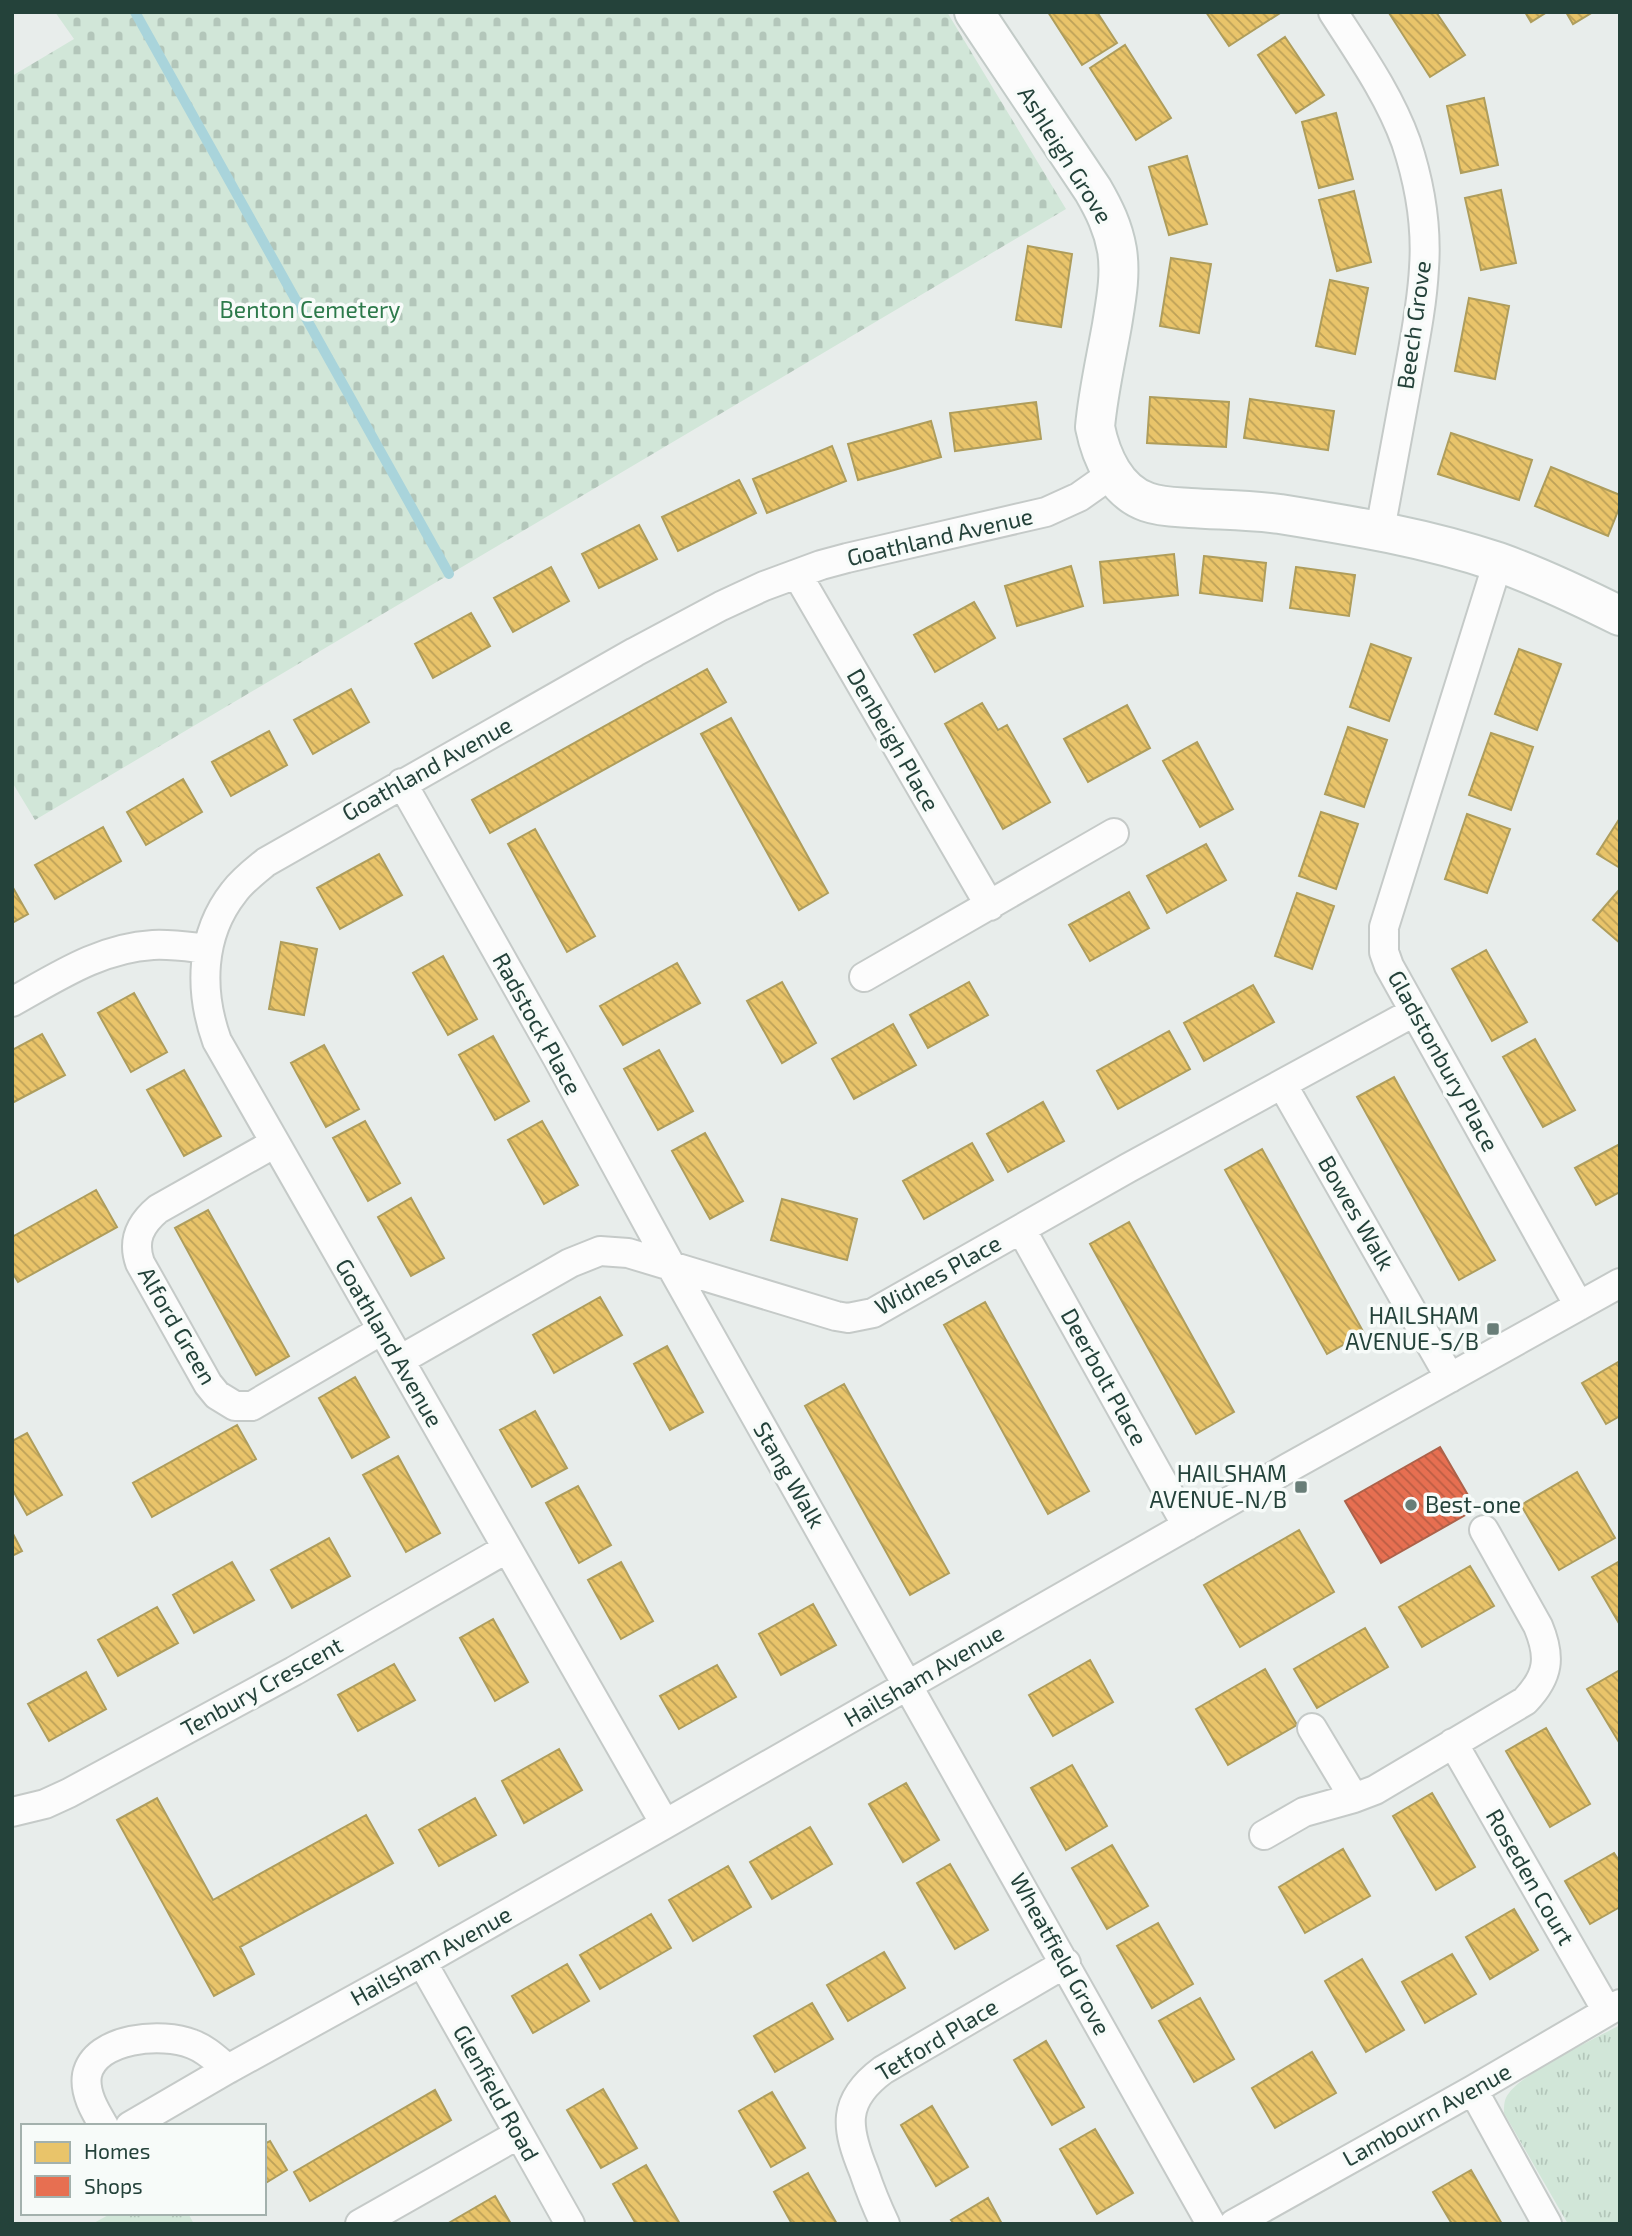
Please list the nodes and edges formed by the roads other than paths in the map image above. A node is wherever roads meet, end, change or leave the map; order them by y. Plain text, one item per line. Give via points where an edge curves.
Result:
1 (974, 12) edge
2 (1333, 12) edge
3 (1113, 473) junction
4 (1380, 530) junction
5 (1499, 562) junction
6 (797, 573) junction
7 (1620, 616) edge
8 (402, 783) junction
9 (1114, 833) dead end
10 (990, 905) junction
11 (208, 949) junction
12 (864, 977) dead end
13 (12, 1002) edge
14 (1415, 1012) junction
15 (1282, 1084) junction
16 (275, 1143) junction
17 (1021, 1229) junction
18 (671, 1266) junction
19 (1620, 1283) edge
20 (1579, 1306) junction
21 (382, 1330) junction
22 (400, 1360) junction
23 (1450, 1378) junction
24 (1187, 1526) junction
25 (1484, 1530) dead end
26 (506, 1549) junction
27 (908, 1685) junction
28 (1312, 1728) dead end
29 (1452, 1743) junction
30 (1354, 1798) junction
31 (12, 1812) edge
32 (665, 1824) junction
33 (1264, 1835) dead end
34 (422, 1962) junction
35 (1066, 1963) junction
36 (1613, 2008) edge
37 (228, 2069) junction
38 (1473, 2090) junction
39 (103, 2124) edge
40 (133, 2124) edge
41 (519, 2134) junction
42 (360, 2224) edge
43 (570, 2224) edge
44 (885, 2224) edge
45 (1211, 2224) edge
46 (1234, 2224) edge
47 (1547, 2224) edge

1 - 3 street, Ashleigh Grove via 1093,190 1111,227 1119,270 1095,427
2 - 4 street, Beech Grove via 1383,92 1405,141 1417,181 1424,234 1416,328
3 - 4 street via 1133,495 1168,507 1275,513
3 - 6 street, Goathland Avenue via 1079,497 1046,512
4 - 5 street
5 - 7 street
5 - 14 street, Gladstonbury Place via 1384,927 1389,966
6 - 8 street, Goathland Avenue via 681,626
6 - 10 street, Denbeigh Place
8 - 11 street, Goathland Avenue via 266,862 234,892
8 - 18 street, Radstock Place
9 - 10 street
10 - 12 street
11 - 13 street via 154,944 114,951
11 - 16 street, Goathland Avenue via 208,1017 229,1064
14 - 15 street, Widnes Place
14 - 20 street, Gladstonbury Place
15 - 17 street, Widnes Place
15 - 23 street, Bowes Walk
16 - 21 street, Goathland Avenue
16 - 21 street, Alford Green via 158,1209 143,1224 136,1243 140,1263 208,1384 225,1402 253,1406
17 - 18 street, Widnes Place via 873,1313 848,1318
17 - 24 street, Deerbolt Place
18 - 22 street, Widnes Place via 613,1251 585,1255
18 - 27 street, Stang Walk
19 - 20 street, Hailsham Avenue
20 - 23 street, Hailsham Avenue
21 - 22 street, Goathland Avenue
22 - 26 street, Goathland Avenue
23 - 24 street, Hailsham Avenue
24 - 27 street, Hailsham Avenue
25 - 29 street via 1538,1626 1547,1659 1545,1673 1525,1701
26 - 31 street, Tenbury Crescent via 69,1793
26 - 32 street, Goathland Avenue
27 - 32 street, Hailsham Avenue
27 - 35 street, Wheatfield Grove
28 - 30 street
29 - 30 street
29 - 36 street, Roseden Court
30 - 33 street via 1304,1812
32 - 34 street, Hailsham Avenue
34 - 37 street, Hailsham Avenue
34 - 41 street, Glenfield Road
35 - 44 street, Tetford Place via 883,2070 860,2090 849,2126
35 - 45 street, Wheatfield Grove
36 - 38 street, Lambourn Avenue
37 - 39 street via 206,2051 174,2039 136,2040 110,2048 98,2056 87,2076 90,2101
37 - 40 street, Hailsham Avenue
38 - 46 street, Lambourn Avenue
38 - 47 street
41 - 42 street
41 - 43 street, Glenfield Road

